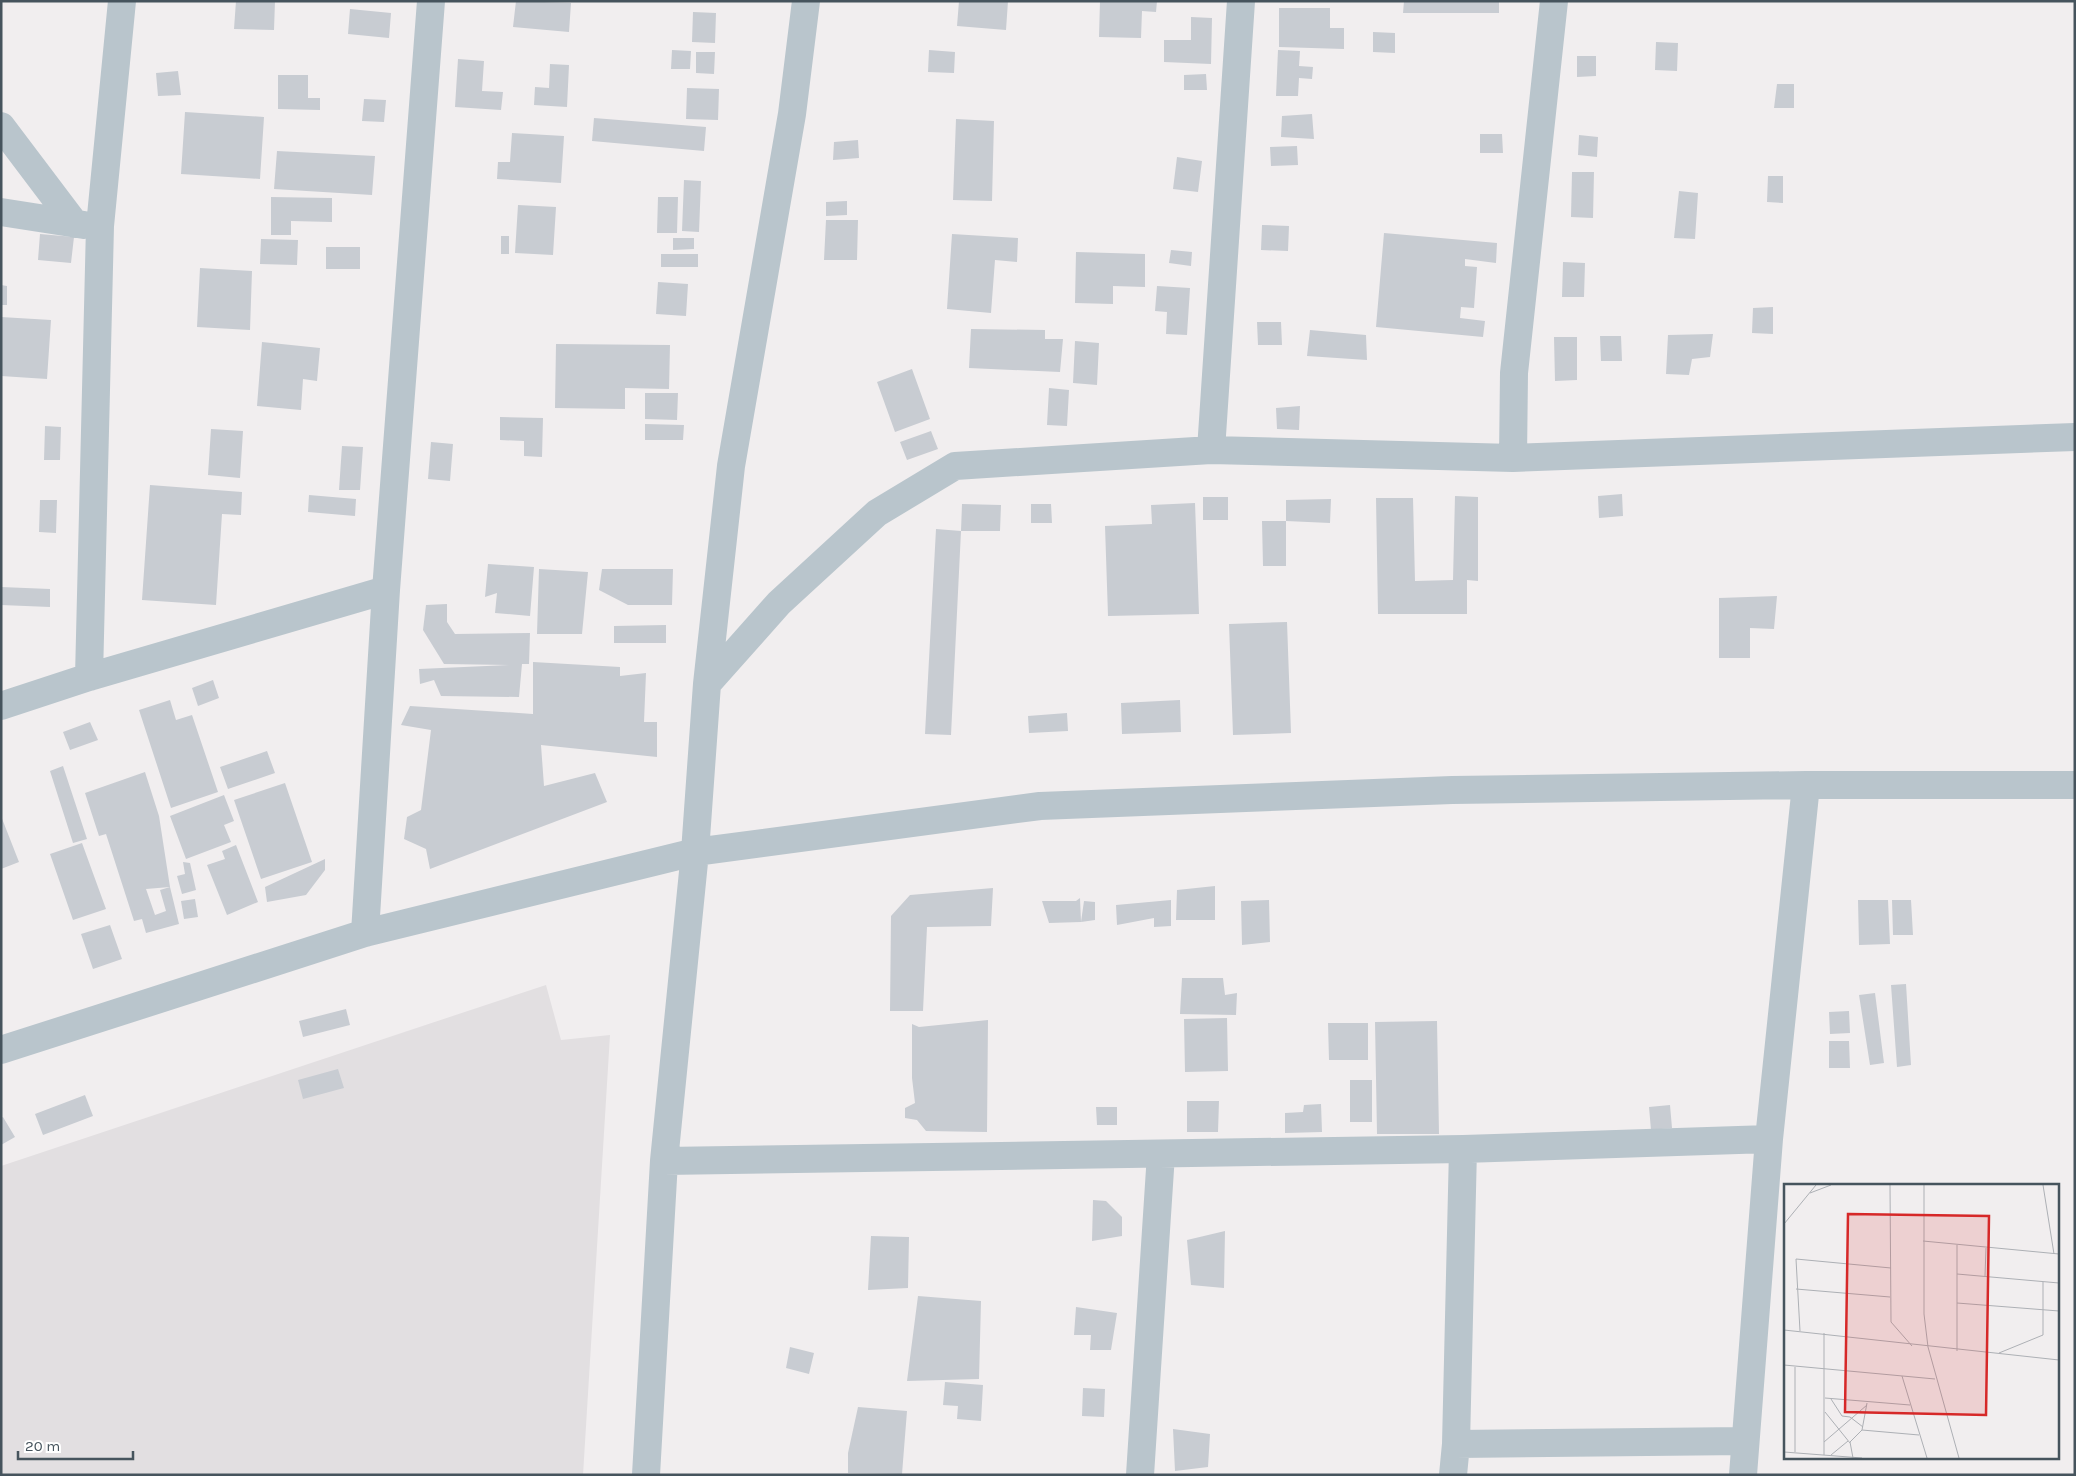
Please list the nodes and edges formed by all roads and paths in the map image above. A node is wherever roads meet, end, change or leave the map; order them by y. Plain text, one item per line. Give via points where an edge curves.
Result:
1 (122, 1) edge
2 (431, 1) edge
3 (806, 1) edge
4 (1241, 1) edge
5 (1554, 1) edge
6 (1, 126) edge
7 (1, 212) edge
8 (87, 225) junction
9 (2075, 437) edge
10 (1211, 450) junction
11 (1513, 458) junction
12 (386, 590) junction
13 (89, 677) junction
14 (707, 684) junction
15 (1, 706) edge
16 (2075, 784) edge
17 (1806, 785) junction
18 (695, 852) junction
19 (365, 933) junction
20 (1, 1050) edge
21 (1769, 1138) junction
22 (1463, 1149) junction
23 (1161, 1154) junction
24 (664, 1161) junction
25 (1745, 1442) junction
26 (1456, 1444) junction
27 (646, 1475) edge
28 (1140, 1475) edge
29 (1453, 1475) edge
30 (1743, 1475) edge

1 - 8 street
2 - 12 street
3 - 14 street via 792,114 731,466
4 - 10 street
5 - 11 street via 1514,373
6 - 8 street
7 - 8 street
8 - 13 street
9 - 11 street
10 - 11 street
10 - 14 street via 955,466 877,513 779,603
12 - 13 street
12 - 19 street
13 - 15 street
14 - 18 street
16 - 17 street
17 - 18 street via 1452,790 1040,806
17 - 21 street
18 - 19 street
18 - 24 street
19 - 20 street
21 - 22 street
21 - 25 street
22 - 23 street
22 - 26 street
23 - 24 street
23 - 28 street
24 - 27 street
25 - 26 street
25 - 30 street
26 - 29 street

